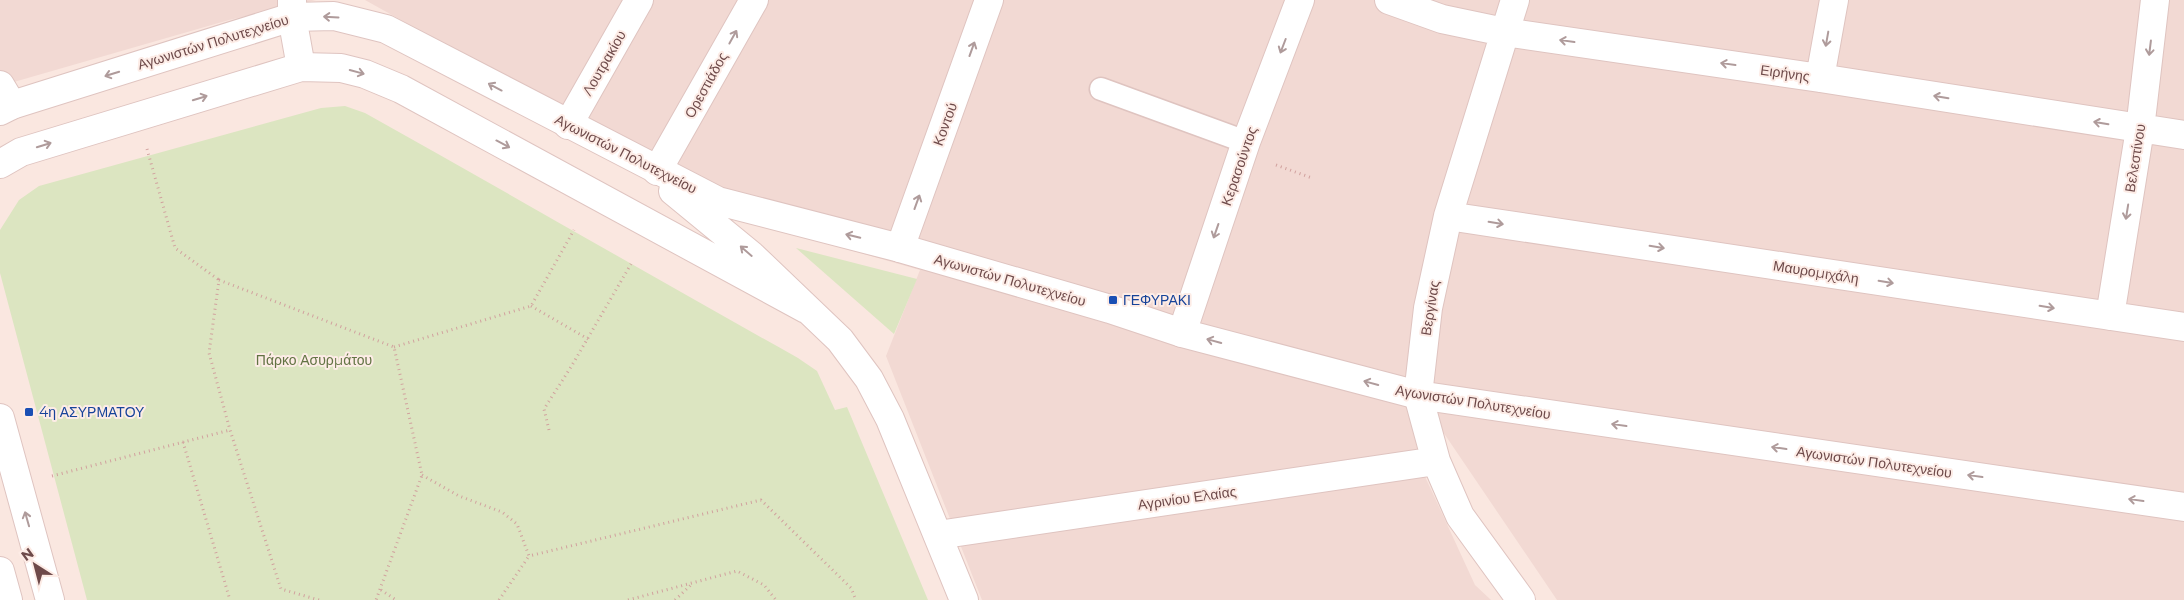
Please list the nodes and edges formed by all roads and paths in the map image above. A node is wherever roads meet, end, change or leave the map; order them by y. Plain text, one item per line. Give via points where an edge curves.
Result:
1 (639, 0) edge
2 (754, 0) edge
3 (990, 0) edge
4 (1300, 0) edge
5 (1389, 0) edge
6 (1515, 0) edge
7 (1834, 0) edge
8 (2155, 0) edge
9 (292, 9) edge
10 (1504, 32) junction
11 (301, 67) junction
12 (1820, 78) junction
13 (1101, 89) dead end
14 (4, 100) edge
15 (137, 117) junction
16 (568, 125) junction
17 (2140, 129) junction
18 (2184, 135) edge
19 (1246, 142) junction
20 (622, 153) junction
21 (0, 164) edge
22 (658, 171) junction
23 (1448, 216) junction
24 (574, 230) dead end
25 (900, 248) junction
26 (631, 264) dead end
27 (219, 280) junction
28 (531, 306) junction
29 (806, 309) junction
30 (2110, 316) junction
31 (2184, 327) edge
32 (1182, 333) junction
33 (588, 339) junction
34 (394, 346) junction
35 (1418, 395) junction
36 (0, 418) edge
37 (230, 430) junction
38 (549, 430) dead end
39 (183, 442) junction
40 (1436, 461) junction
41 (422, 475) junction
42 (17, 485) junction
43 (2184, 507) edge
44 (938, 535) junction
45 (529, 556) junction
46 (0, 571) edge
47 (695, 582) junction
48 (381, 590) junction
49 (8, 600) edge
50 (50, 600) edge
51 (230, 600) edge
52 (319, 600) edge
53 (376, 600) edge
54 (396, 600) edge
55 (499, 600) edge
56 (628, 600) edge
57 (675, 600) edge
58 (776, 600) edge
59 (856, 600) edge
60 (964, 600) edge
61 (1521, 600) edge

1 - 16 street, Λουτρακίου
22 -> 2 street, Ορεστιάδος
25 -> 3 street, Κοντού
4 -> 19 street, Κερασούντος
5 - 10 street, Ειρήνης via 1442,19
6 - 10 street, Βεργίνας
7 -> 12 street
8 -> 17 street, Βελεστίνου
9 - 11 street
9 -> 14 street, Αγωνιστών Πολυτεχνείου
16 -> 9 street, Αγωνιστών Πολυτεχνείου via 386,29
12 -> 10 street, Ειρήνης
10 - 23 street, Βεργίνας
15 -> 11 street
11 -> 29 street via 341,68 365,74 401,90
17 -> 12 street, Ειρήνης
13 - 19 lane
21 -> 15 street via 21,152
15 - 27 path via 175,248
16 - 20 street, Αγωνιστών Πολυτεχνείου
17 - 18 street, Ειρήνης
17 -> 30 street, Βελεστίνου
19 -> 32 street, Κερασούντος
20 - 22 street, Αγωνιστών Πολυτεχνείου
29 -> 20 street via 724,232
25 -> 22 street, Αγωνιστών Πολυτεχνείου via 718,201
23 -> 30 street, Μαυρομιχάλη
23 - 35 street, Βεργίνας via 1428,308
24 - 28 path
25 - 32 street, Αγωνιστών Πολυτεχνείου
26 - 33 path
27 - 34 path
27 - 37 path via 209,353
28 - 33 path
28 - 34 path
29 - 44 street via 840,340 869,379 890,419
30 - 31 street, Μαυρομιχάλη
35 -> 32 street, Αγωνιστών Πολυτεχνείου
33 - 38 path via 544,409
34 - 41 path
35 - 40 street, Βεργίνας
43 -> 35 street, Αγωνιστών Πολυτεχνείου
36 - 42 street
37 - 39 path
37 - 52 path via 281,588
39 - 42 path
39 - 51 path
40 - 44 street, Αγρινίου Ελαίας
40 - 61 street, Βεργίνας via 1460,516
41 - 45 path via 459,496 502,512 517,524
41 - 48 path
50 -> 42 street
44 - 60 street
45 - 55 path
45 - 59 path via 761,500 851,588
46 - 49 street
47 - 56 path
47 - 57 path
47 - 58 path via 737,571 764,585
48 - 53 path
48 - 54 path

